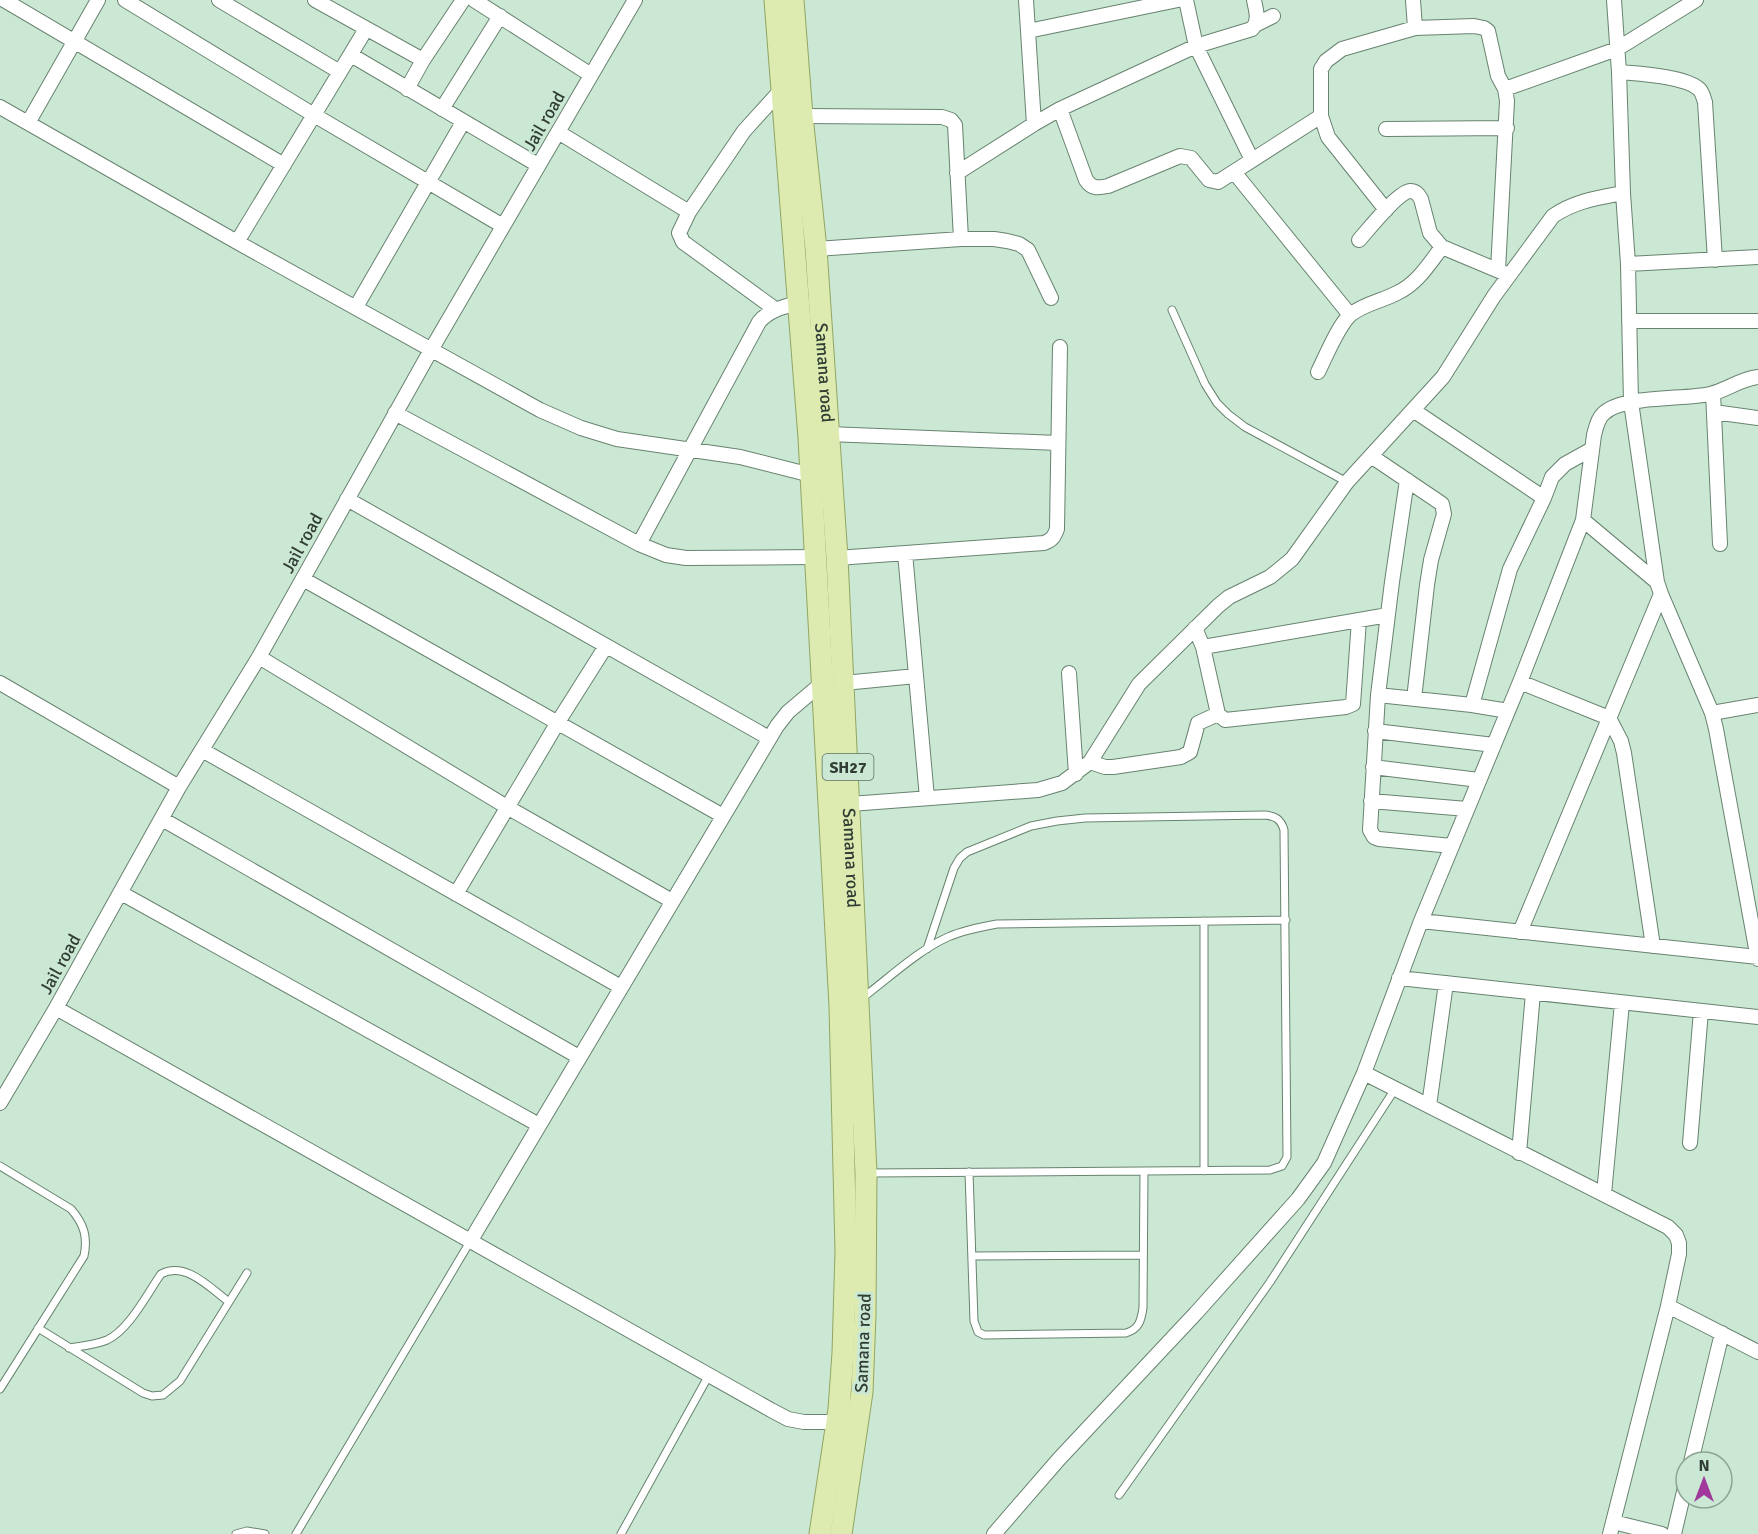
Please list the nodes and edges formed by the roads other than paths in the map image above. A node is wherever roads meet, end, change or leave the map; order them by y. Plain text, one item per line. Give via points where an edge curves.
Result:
1 (4, 0) edge
2 (98, 0) edge
3 (125, 0) edge
4 (219, 0) edge
5 (315, 0) edge
6 (463, 0) edge
7 (474, 0) edge
8 (635, 0) edge
9 (775, 0) edge
10 (793, 0) edge
11 (1026, 0) edge
12 (1178, 0) edge
13 (1186, 0) edge
14 (1254, 0) edge
15 (1413, 0) edge
16 (1614, 0) edge
17 (1696, 0) edge
18 (335, 5) edge
19 (500, 16) junction
20 (1273, 16) dead end
21 (1257, 24) junction
22 (1415, 28) junction
23 (366, 29) junction
24 (1028, 32) junction
25 (75, 41) junction
26 (1196, 46) junction
27 (1617, 50) junction
28 (351, 55) junction
29 (423, 60) junction
30 (340, 72) junction
31 (1619, 72) junction
32 (591, 75) junction
33 (407, 89) junction
34 (782, 89) junction
35 (1505, 89) junction
36 (0, 107) edge
37 (442, 109) junction
38 (1060, 109) junction
39 (314, 115) junction
40 (802, 116) junction
41 (1321, 116) junction
42 (464, 122) junction
43 (28, 123) junction
44 (1034, 124) junction
45 (1507, 128) junction
46 (1386, 129) dead end
47 (558, 132) junction
48 (1252, 160) junction
49 (285, 165) junction
50 (538, 165) junction
51 (1234, 172) junction
52 (957, 173) junction
53 (429, 182) junction
54 (1623, 193) junction
55 (1386, 210) junction
56 (689, 212) junction
57 (503, 226) junction
58 (961, 239) junction
59 (1359, 240) dead end
60 (237, 242) junction
61 (1442, 247) junction
62 (816, 249) junction
63 (1758, 257) edge
64 (1715, 260) junction
65 (1628, 264) junction
66 (1503, 273) junction
67 (1051, 298) dead end
68 (798, 303) junction
69 (356, 307) junction
70 (775, 309) junction
71 (1172, 310) dead end
72 (1350, 315) junction
73 (1629, 321) junction
74 (1758, 321) edge
75 (1060, 347) dead end
76 (431, 350) junction
77 (1318, 372) dead end
78 (1758, 377) edge
79 (1713, 393) junction
80 (1631, 402) junction
81 (1413, 410) junction
82 (1714, 412) junction
83 (395, 413) junction
84 (1758, 418) edge
85 (828, 434) junction
86 (1058, 443) junction
87 (691, 449) junction
88 (1592, 449) junction
89 (1371, 456) junction
90 (811, 475) junction
91 (1407, 480) junction
92 (1347, 482) junction
93 (1544, 498) junction
94 (347, 500) junction
95 (1583, 520) junction
96 (639, 544) junction
97 (1720, 544) dead end
98 (905, 553) junction
99 (815, 557) junction
100 (837, 558) junction
101 (303, 579) junction
102 (1659, 588) junction
103 (1388, 615) junction
104 (1359, 620) junction
105 (1195, 628) junction
106 (606, 646) junction
107 (1203, 647) junction
108 (259, 657) junction
109 (1070, 673) dead end
110 (916, 676) junction
111 (1520, 682) junction
112 (0, 683) edge
113 (844, 683) junction
114 (821, 684) junction
115 (1378, 695) junction
116 (1414, 699) junction
117 (1473, 705) junction
118 (1758, 705) edge
119 (1508, 711) junction
120 (1712, 713) junction
121 (1218, 714) junction
122 (1609, 718) junction
123 (558, 722) junction
124 (1375, 731) junction
125 (769, 738) junction
126 (1494, 745) junction
127 (202, 750) junction
128 (1090, 762) junction
129 (1373, 767) junction
130 (1076, 774) junction
131 (1479, 780) junction
132 (179, 787) junction
133 (927, 798) junction
134 (1371, 801) junction
135 (850, 804) junction
136 (507, 807) junction
137 (1467, 809) junction
138 (723, 816) junction
139 (162, 819) junction
140 (1452, 846) junction
141 (121, 893) junction
142 (456, 894) junction
143 (672, 902) junction
144 (1286, 920) junction
145 (1204, 921) junction
146 (1421, 921) junction
147 (1520, 932) junction
148 (1653, 946) junction
149 (927, 949) junction
150 (1758, 958) edge
151 (1399, 978) junction
152 (1446, 983) junction
153 (621, 987) junction
154 (1533, 993) junction
155 (858, 1001) junction
156 (1622, 1003) junction
157 (56, 1008) junction
158 (1701, 1011) junction
159 (1758, 1017) edge
160 (579, 1057) junction
161 (1364, 1073) junction
162 (1395, 1089) junction
163 (0, 1103) edge
164 (1429, 1106) junction
165 (539, 1125) junction
166 (1690, 1143) dead end
167 (1519, 1153) junction
168 (0, 1166) edge
169 (1144, 1171) junction
170 (1204, 1171) junction
171 (969, 1172) junction
172 (855, 1173) junction
173 (1604, 1194) junction
174 (471, 1240) junction
175 (1143, 1255) junction
176 (972, 1256) junction
177 (247, 1273) dead end
178 (229, 1302) junction
179 (1668, 1306) junction
180 (38, 1328) junction
181 (1722, 1333) junction
182 (69, 1348) junction
183 (1758, 1352) edge
184 (709, 1375) junction
185 (0, 1389) edge
186 (837, 1422) junction
187 (1694, 1450) edge
188 (1119, 1495) dead end
189 (1680, 1510) edge
190 (1611, 1528) edge
191 (236, 1534) edge
192 (265, 1534) edge
193 (296, 1534) edge
194 (621, 1534) edge
195 (820, 1534) edge
196 (841, 1534) edge
197 (994, 1534) edge
198 (1662, 1534) edge
199 (1674, 1534) edge

1 - 25 street
2 - 25 street
3 - 39 street
4 - 30 street
5 - 18 street
6 - 29 street
7 - 19 street
8 - 32 street, Jail road
9 - 34 main road, Samana road / SH27
10 - 40 main road, Samana road / SH27
11 - 24 street
12 - 24 street
13 - 26 street
14 - 21 street
15 - 22 street
16 - 27 street
17 - 27 street
18 - 23 street
19 - 32 street
19 - 37 street
20 - 21 street
21 - 26 street via 1247,31
22 - 35 street via 1484,28
22 - 41 street via 1342,49 1326,61 1320,76
23 - 28 street
23 - 29 street
24 - 44 street
25 - 43 street
25 - 49 street
26 - 38 street
26 - 48 street
27 - 31 street
27 - 35 street
28 - 30 street
28 - 33 street
29 - 33 street
30 - 39 street
31 - 54 street
31 - 64 street via 1690,84 1702,94
32 - 47 street, Jail road
33 - 37 street
34 - 56 street via 744,131
34 - 68 main road, Samana road / SH27
35 - 45 street
36 - 43 street
37 - 42 street
38 - 44 street
38 - 51 street via 1090,186 1108,186 1180,156 1191,158 1213,182
39 - 49 street
39 - 53 street
40 - 52 street via 951,120 955,125
40 - 62 main road, Samana road / SH27
41 - 48 street
41 - 55 street via 1328,137
42 - 50 street
42 - 53 street
43 - 60 street
44 - 52 street
45 - 46 street
45 - 66 street
47 - 50 street, Jail road
47 - 56 street
48 - 51 street
49 - 60 street
50 - 57 street, Jail road
51 - 72 street
52 - 58 street
53 - 57 street
53 - 69 street
54 - 65 street
54 - 66 street via 1578,203 1553,216
55 - 59 street
55 - 61 street via 1408,191 1418,194 1430,233
56 - 70 street via 679,233 683,242
57 - 76 street, Jail road
58 - 62 street
58 - 67 street via 1019,244 1033,258
60 - 69 street
61 - 66 street
61 - 72 street via 1408,287
62 - 85 main road, Samana road / SH27
63 - 64 street
64 - 65 street
65 - 73 street
66 - 81 street via 1443,377
68 - 70 street
68 - 90 main road, Samana road / SH27
69 - 76 street
70 - 87 street via 759,322
71 - 92 lane via 1205,384 1227,414
72 - 77 street
73 - 74 street
73 - 80 street
75 - 86 street
76 - 83 street, Jail road
76 - 87 street via 581,428 617,439
78 - 79 street
79 - 80 street
79 - 82 street
80 - 88 street via 1602,415
80 - 102 street
81 - 89 street
81 - 93 street
82 - 84 street
82 - 97 street
83 - 94 street, Jail road
83 - 96 street
85 - 86 street
85 - 100 main road, Samana road / SH27
86 - 98 street via 1057,529 1050,541
87 - 90 street
87 - 96 street
88 - 93 street via 1557,470
88 - 95 street
89 - 91 street
89 - 92 street
90 - 99 main road, Samana road / SH27
91 - 103 street
91 - 116 street via 1442,504 1444,514 1431,560
92 - 105 street via 1292,559 1270,577 1229,597
93 - 117 street via 1510,569
94 - 101 street, Jail road
94 - 106 street
95 - 102 street
95 - 111 street
96 - 99 street via 686,558
98 - 100 street
98 - 110 street
99 - 114 main road, Samana road / SH27
100 - 113 main road, Samana road / SH27
101 - 108 street, Jail road
101 - 123 street
102 - 120 street
102 - 122 street
103 - 104 street
103 - 115 street
104 - 107 street
104 - 121 street via 1354,699 1350,706 1225,720
105 - 107 street
105 - 128 street via 1139,684
106 - 123 street
106 - 125 street
107 - 121 street
108 - 127 street, Jail road
108 - 136 street
109 - 130 street
110 - 113 street
110 - 133 street
111 - 119 street
111 - 122 street
112 - 132 street
113 - 135 main road, Samana road / SH27
114 - 125 street via 788,712
114 - 172 main road, Samana road / SH27 via 840,1006
115 - 116 street
115 - 124 street
116 - 117 street
117 - 119 street
118 - 120 street
119 - 126 street
120 - 150 street
121 - 128 street via 1198,723 1190,752 1181,758 1113,767
122 - 147 street
122 - 148 street via 1624,753
123 - 136 street
123 - 138 street
124 - 126 street
124 - 129 street
125 - 138 street
126 - 131 street
127 - 132 street, Jail road
127 - 142 street
128 - 130 street
129 - 131 street
129 - 134 street
130 - 133 street via 1038,790
131 - 137 street
132 - 139 street, Jail road
133 - 135 street
134 - 137 street
134 - 140 street via 1370,830 1374,837
135 - 155 main road, Samana road / SH27
136 - 142 street
136 - 143 street
137 - 140 street
138 - 143 street
139 - 141 street, Jail road
139 - 160 street
140 - 146 street
141 - 157 street, Jail road
141 - 165 street
142 - 153 street
143 - 153 street
144 - 145 lane
144 - 149 lane via 1284,830 1278,819 1265,815 1076,819 1031,826 960,858
144 - 170 lane via 1287,1157 1277,1169
145 - 149 lane via 997,924 962,932
145 - 170 lane
146 - 147 street
146 - 151 street
147 - 148 street
148 - 150 street
149 - 155 lane
151 - 152 street
151 - 161 street
152 - 154 street
152 - 164 street
153 - 160 street
154 - 156 street
154 - 167 street
155 - 172 main road, Samana road / SH27
156 - 158 street
156 - 173 street
157 - 163 street, Jail road
157 - 174 street
158 - 159 street
158 - 166 street
160 - 165 street
161 - 162 street
161 - 197 street via 1324,1163 1298,1199
162 - 164 street
162 - 188 lane via 1270,1282
164 - 167 street
165 - 174 street
167 - 173 street
168 - 180 lane via 72,1209 85,1230 84,1256
169 - 170 lane
169 - 171 lane
169 - 175 lane
171 - 172 lane
171 - 176 lane
172 - 186 main road, Samana road / SH27 via 846,1251
172 - 196 main road, Samana road / SH27 via 866,1315 862,1392
173 - 179 street via 1676,1235 1679,1254
174 - 184 street
174 - 193 lane
175 - 176 lane
175 - 176 lane via 1143,1308 1134,1330 984,1335 974,1322
177 - 178 lane
178 - 182 lane via 184,1271 168,1270 116,1334
178 - 182 lane via 180,1381 162,1395 143,1393
179 - 181 street
179 - 190 street
180 - 182 lane
180 - 185 lane
181 - 183 street
181 - 187 street
184 - 186 street via 788,1419
184 - 194 lane
186 - 195 main road, Samana road / SH27
189 - 199 street
190 - 198 street
191 - 192 lane

